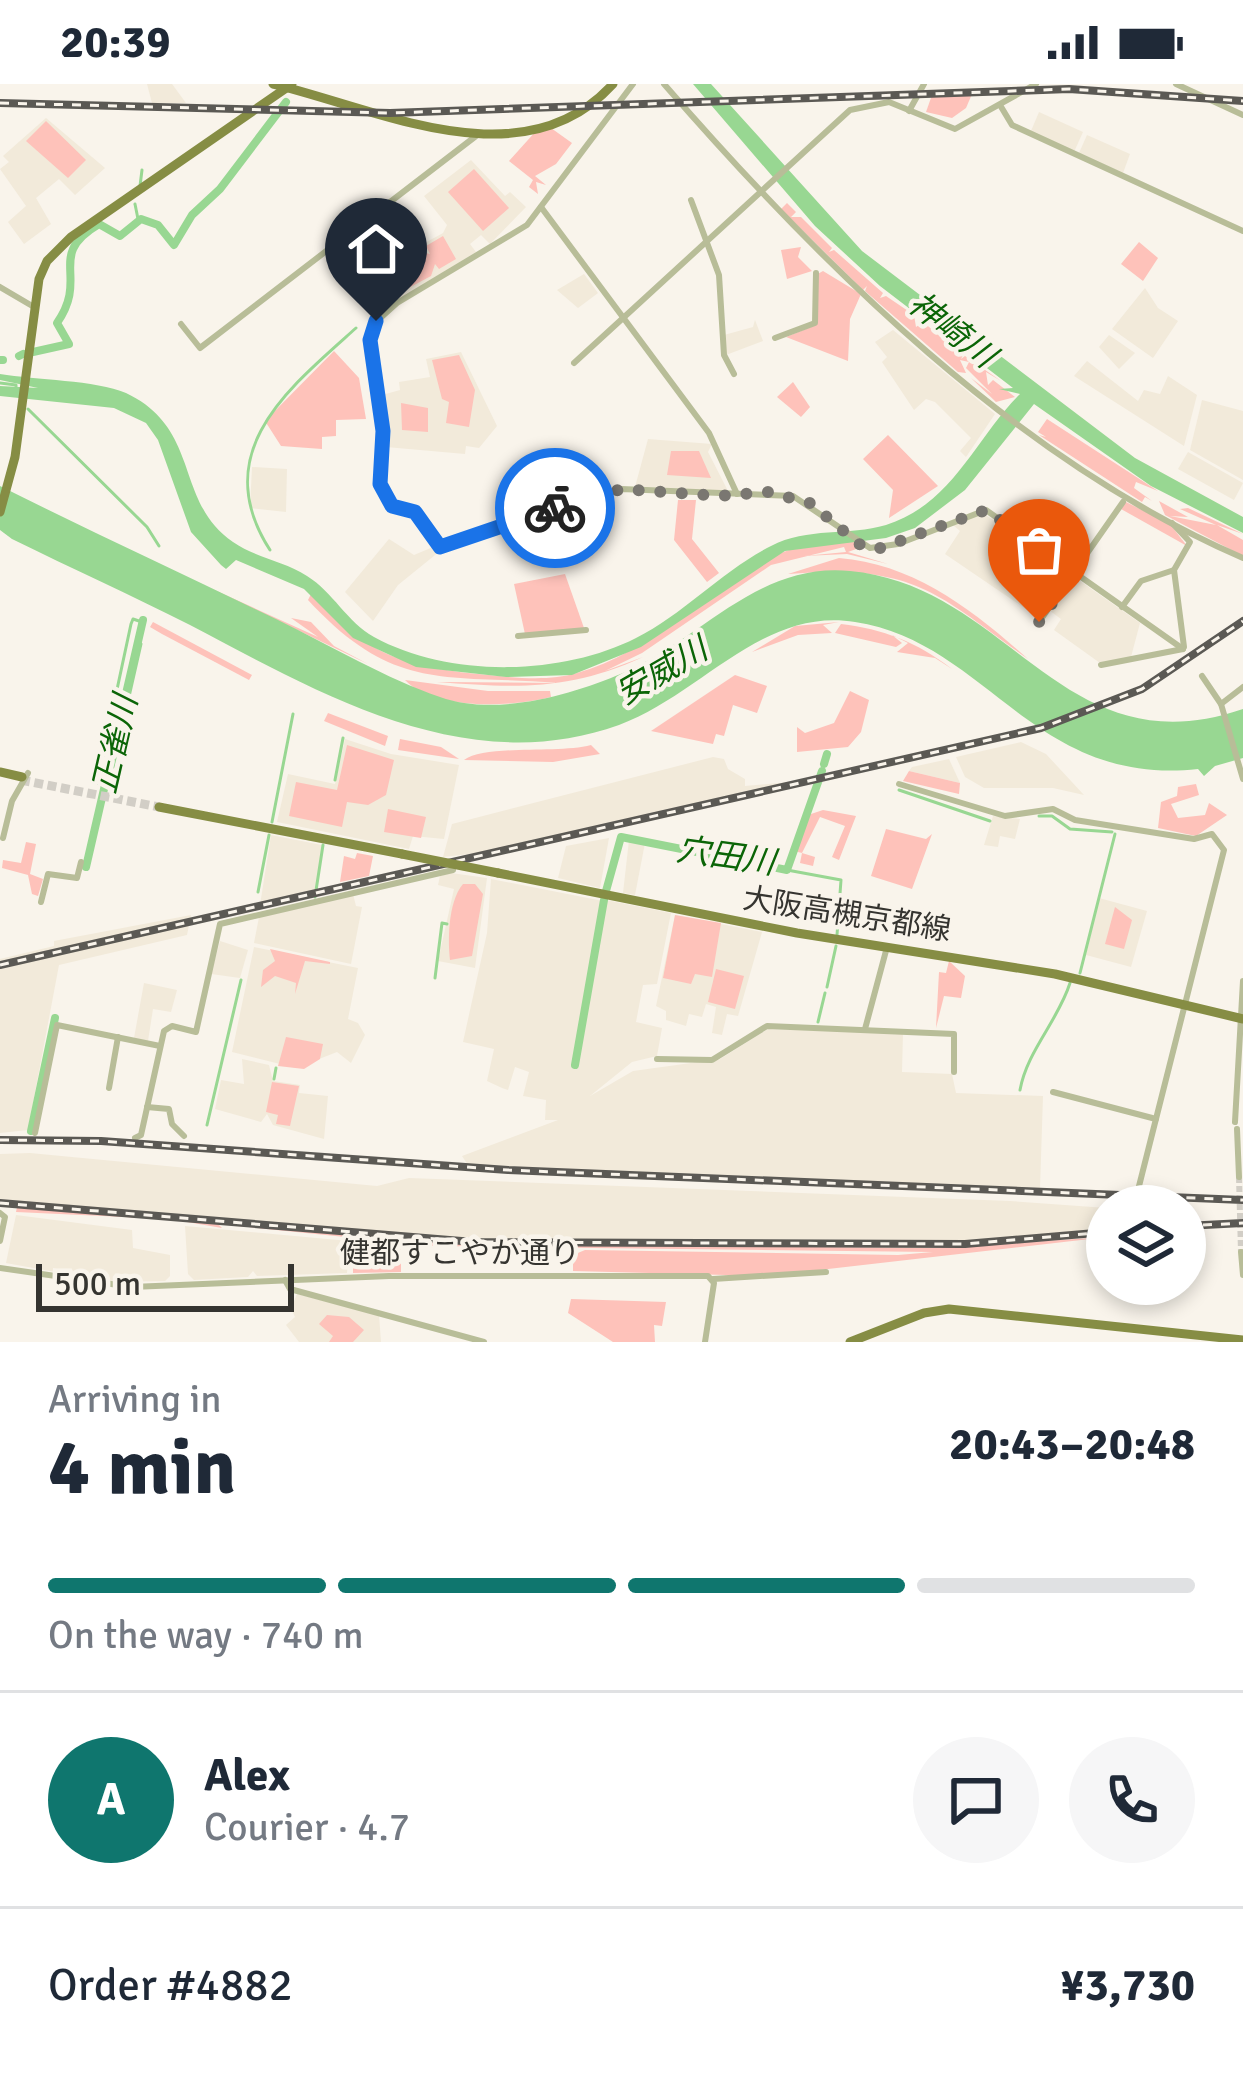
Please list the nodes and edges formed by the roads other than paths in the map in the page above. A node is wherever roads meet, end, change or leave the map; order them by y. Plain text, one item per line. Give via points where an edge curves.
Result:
1 (273, 84) edge
2 (613, 84) edge
3 (633, 84) edge
4 (664, 84) edge
5 (923, 84) edge
6 (1036, 84) edge
7 (1176, 84) edge
8 (290, 86) edge
9 (1023, 86) edge
10 (1000, 105) junction
11 (908, 111) junction
12 (1243, 115) edge
13 (476, 136) junction
14 (759, 190) junction
15 (691, 200) dead end
16 (541, 207) junction
17 (1243, 231) edge
18 (706, 239) junction
19 (815, 273) dead end
20 (0, 286) edge
21 (34, 307) junction
22 (620, 320) junction
23 (181, 324) dead end
24 (775, 338) dead end
25 (574, 363) dead end
26 (734, 374) dead end
27 (737, 494) junction
28 (1123, 502) dead end
29 (0, 512) edge
30 (1170, 520) junction
31 (1243, 558) edge
32 (1174, 570) junction
33 (1074, 572) junction
34 (1122, 607) junction
35 (1039, 622) dead end
36 (586, 630) dead end
37 (518, 636) dead end
38 (1184, 649) junction
39 (1101, 665) dead end
40 (1202, 676) dead end
41 (1243, 687) edge
42 (1222, 707) junction
43 (0, 774) edge
44 (24, 777) joint
45 (1243, 779) edge
46 (899, 784) dead end
47 (159, 806) tunnel mouth
48 (3, 838) dead end
49 (81, 862) dead end
50 (454, 870) dead end
51 (41, 902) dead end
52 (887, 947) junction
53 (1243, 981) edge
54 (1186, 1006) junction
55 (1242, 1021) edge
56 (866, 1029) junction
57 (1243, 1035) edge
58 (118, 1037) junction
59 (160, 1046) junction
60 (657, 1059) dead end
61 (954, 1072) dead end
62 (1239, 1086) edge
63 (109, 1088) dead end
64 (1053, 1091) dead end
65 (149, 1107) junction
66 (1156, 1119) junction
67 (35, 1132) dead end
68 (184, 1136) dead end
69 (135, 1138) dead end
70 (1238, 1178) dead end
71 (1139, 1185) edge
72 (0, 1213) edge
73 (0, 1241) edge
74 (1240, 1252) edge
75 (0, 1268) edge
76 (826, 1272) dead end
77 (1243, 1275) edge
78 (284, 1279) junction
79 (713, 1279) junction
80 (1120, 1325) junction
81 (1119, 1340) edge
82 (1243, 1340) edge
83 (484, 1342) edge
84 (705, 1342) edge
85 (850, 1342) edge

1 - 8 main road
2 - 13 main road via 567,118
3 - 16 street
4 - 14 street
5 - 11 street
6 - 9 street
7 - 12 street
8 - 13 main road
8 - 21 main road via 60,245 42,271
9 - 10 street
10 - 11 street via 956,129
10 - 17 street via 1012,124
11 - 14 street via 871,103 840,118
13 - 23 street via 200,348
14 - 18 street
14 - 30 street via 866,295 1004,411
15 - 18 street
16 - 22 street
16 - 27 street via 521,230 376,321 370,340 383,431 380,484 388,501 415,512 440,547 610,490
18 - 22 street
18 - 26 street
19 - 24 street via 814,323
20 - 21 street
21 - 29 main road
22 - 25 street
22 - 27 street via 709,433
27 - 33 street via 793,496 870,548 986,510
28 - 33 street
30 - 31 street
30 - 32 street via 1190,542
32 - 34 street via 1141,581
32 - 38 street
33 - 34 street
33 - 35 street
34 - 38 street
36 - 37 street
38 - 39 street
40 - 42 street
41 - 42 street
42 - 45 street
43 - 44 main road
44 - 48 street
46 - 54 street via 1005,816 1053,809 1075,820 1214,836 1225,854
47 - 52 main road, 大阪高槻京都線, bridge
49 - 51 street via 77,878 48,874
50 - 59 street via 220,924 196,1032 167,1027
52 - 54 main road, 大阪高槻京都線 via 1055,974
52 - 56 street
53 - 55 street
54 - 55 main road, 大阪高槻京都線
54 - 66 street
55 - 62 street
56 - 60 street via 767,1026 712,1060
56 - 61 street via 953,1033
57 - 62 street
58 - 59 street
58 - 63 street
58 - 67 street via 57,1025
59 - 65 street
62 - 70 street
64 - 66 street
65 - 68 street via 170,1109
65 - 69 street
66 - 71 street
72 - 73 street
74 - 77 street
75 - 78 street, 健都すこやか通り via 113,1286
76 - 79 street, 健都すこやか通り
78 - 79 street, 健都すこやか通り
78 - 83 street via 290,1289
79 - 84 street
80 - 81 street
80 - 82 main road
80 - 85 main road via 939,1310

